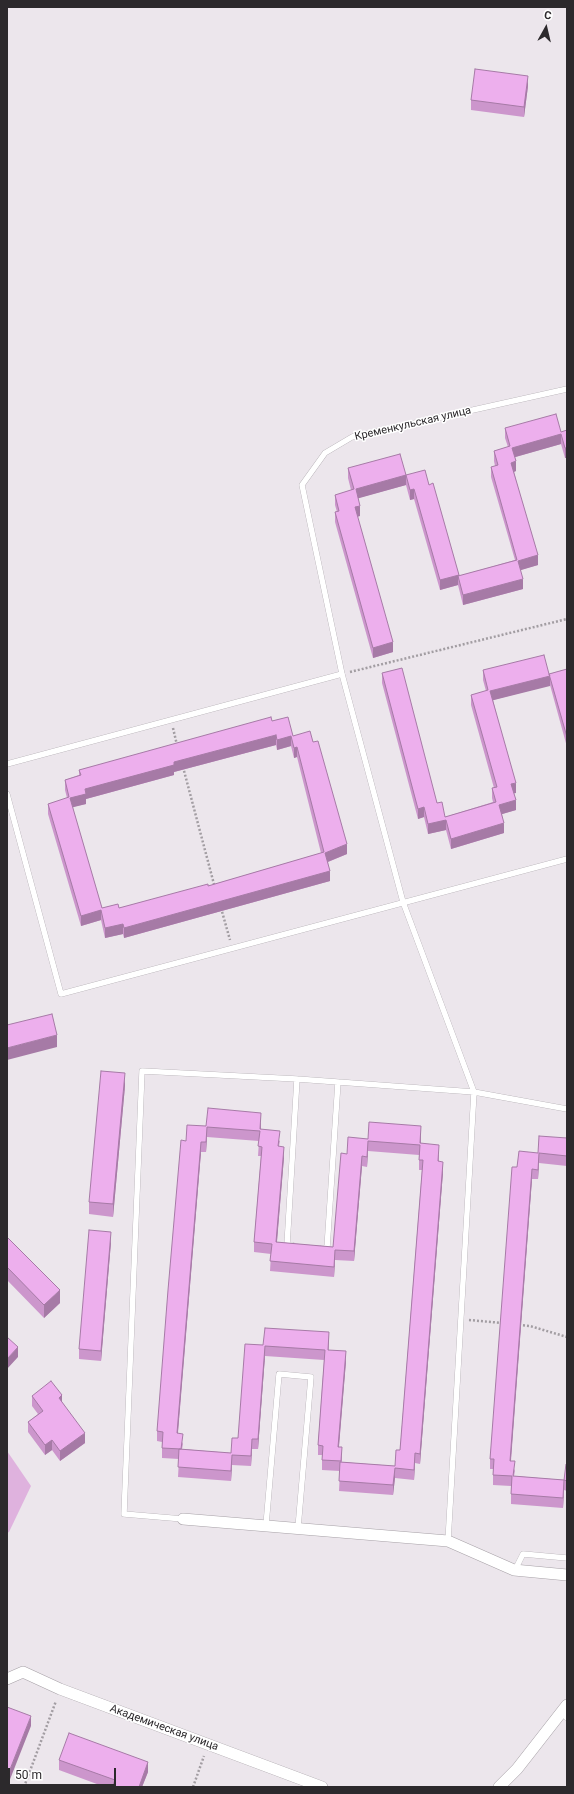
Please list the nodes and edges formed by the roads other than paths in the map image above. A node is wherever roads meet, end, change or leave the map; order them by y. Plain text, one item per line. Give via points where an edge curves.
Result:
1 (567, 389) edge
2 (342, 674) junction
3 (7, 764) edge
4 (7, 794) edge
5 (567, 859) edge
6 (403, 902) junction
7 (297, 1079) junction
8 (338, 1082) junction
9 (474, 1092) junction
10 (567, 1109) edge
11 (300, 1246) edge
12 (314, 1247) edge
13 (183, 1519) joint
14 (266, 1525) junction
15 (298, 1528) junction
16 (448, 1541) junction
17 (567, 1558) edge
18 (514, 1570) junction
19 (567, 1575) edge
20 (7, 1679) edge
21 (565, 1712) edge
22 (322, 1787) edge
23 (500, 1787) edge

1 - 2 lane, Кременкульская улица via 352,437 325,453 302,485
2 - 3 lane
2 - 6 lane, Кременкульская улица
4 - 6 lane via 61,994
5 - 6 lane
6 - 9 lane, Кременкульская улица
7 - 8 lane
7 - 11 lane via 287,1245
7 - 13 lane via 142,1071 124,1514
8 - 9 lane
8 - 12 lane via 327,1248
9 - 10 lane
9 - 16 lane
13 - 14 street
14 - 15 street
14 - 15 lane via 279,1374 311,1377
15 - 16 street
16 - 18 street
17 - 18 lane via 523,1554
18 - 19 street
20 - 22 street, Академическая улица via 23,1672 60,1689
21 - 23 street

